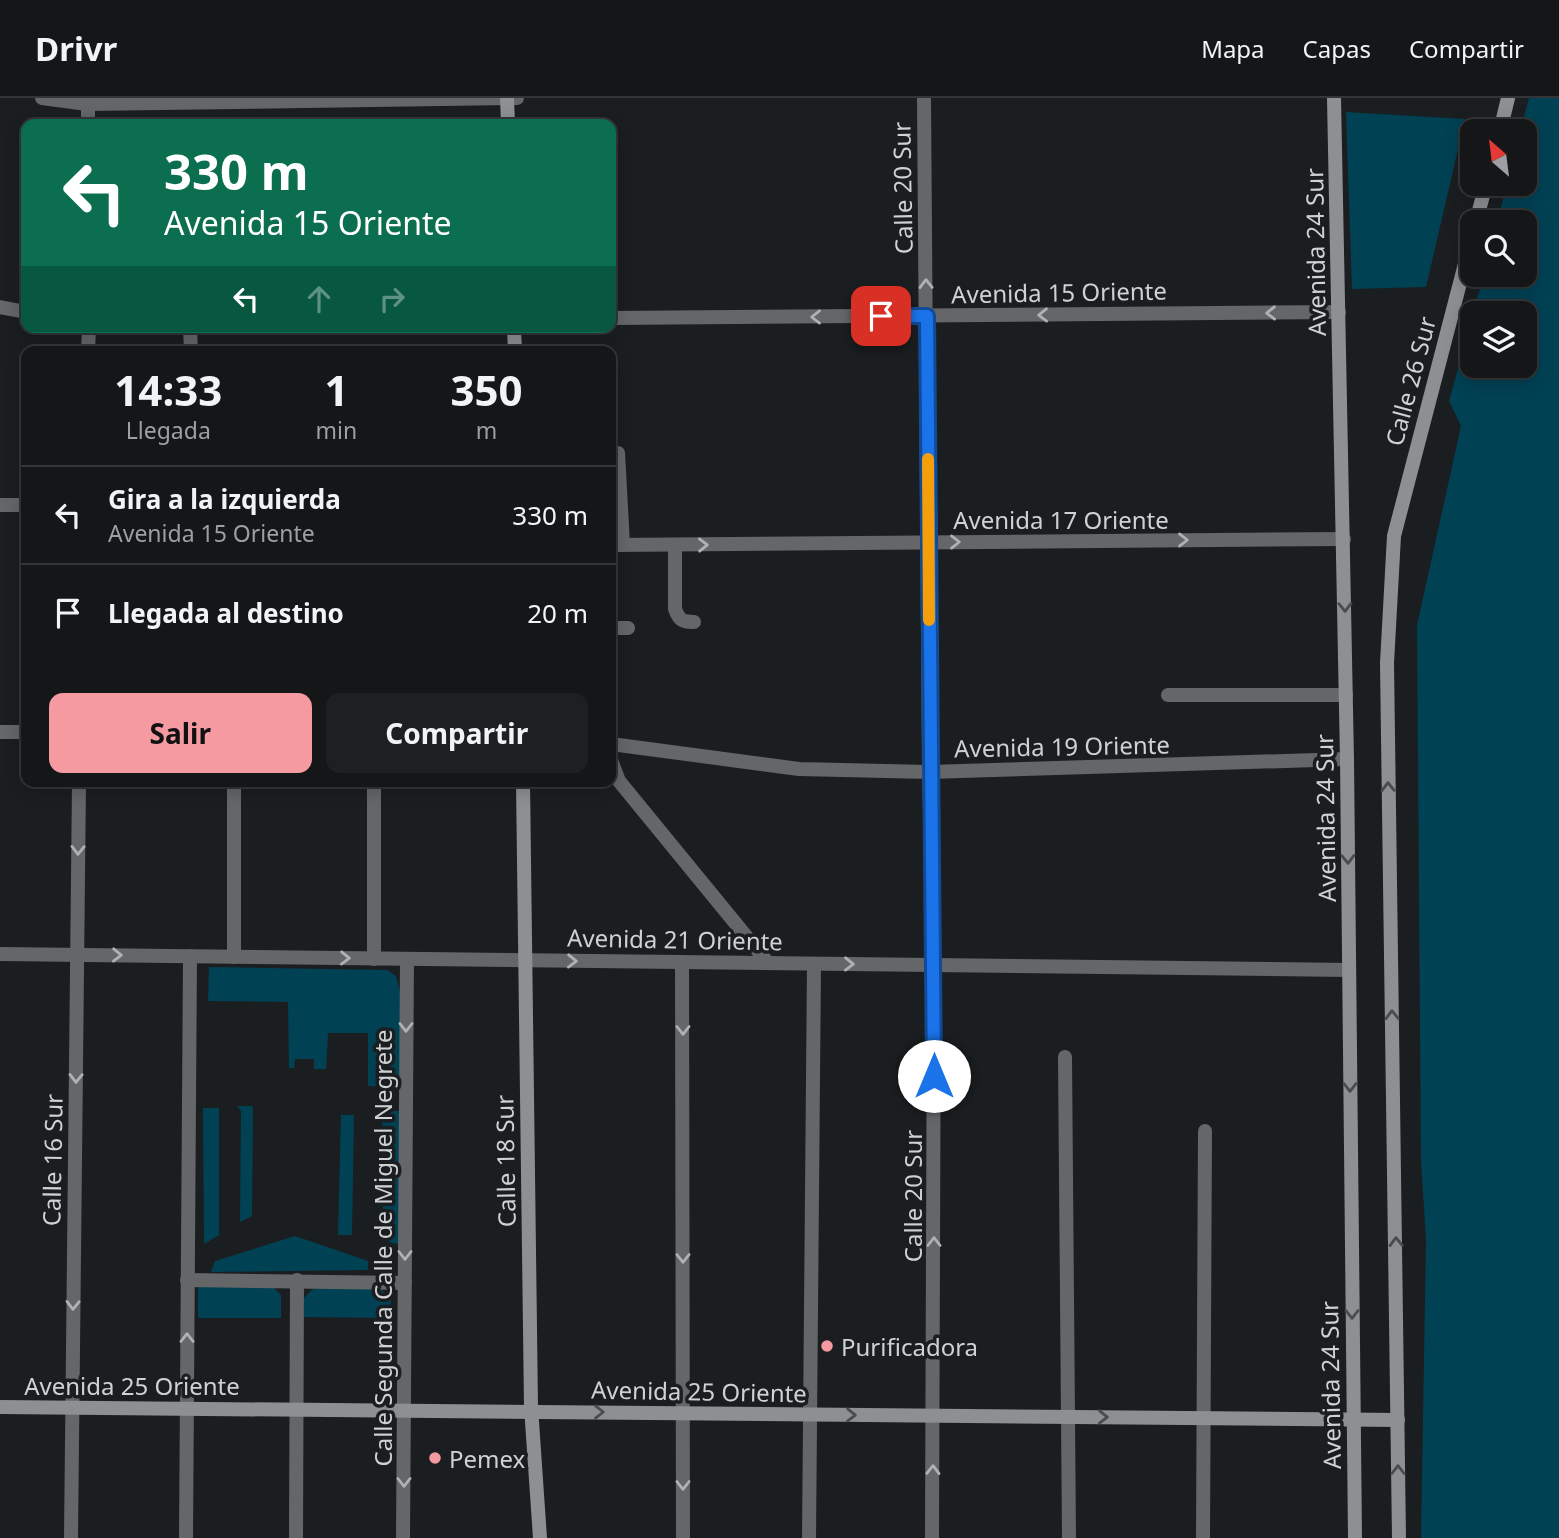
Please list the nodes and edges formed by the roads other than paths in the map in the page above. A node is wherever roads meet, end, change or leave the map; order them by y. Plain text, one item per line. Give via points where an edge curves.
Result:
1 (42, 98) edge
2 (507, 98) edge
3 (517, 98) edge
4 (924, 98) edge
5 (1334, 98) edge
6 (1508, 98) edge
7 (303, 100) edge
8 (88, 101) edge
9 (88, 119) edge
10 (508, 119) edge
11 (1503, 119) edge
12 (1460, 283) edge
13 (0, 307) edge
14 (21, 311) edge
15 (1339, 312) junction
16 (927, 316) junction
17 (616, 318) edge
18 (618, 453) dead end
19 (0, 505) edge
20 (21, 505) edge
21 (1344, 539) junction
22 (929, 543) junction
23 (617, 545) edge
24 (675, 545) junction
25 (694, 622) dead end
26 (616, 628) edge
27 (628, 628) dead end
28 (1168, 695) dead end
29 (1346, 695) junction
30 (0, 732) edge
31 (21, 732) edge
32 (616, 745) edge
33 (1347, 759) junction
34 (616, 772) edge
35 (929, 772) junction
36 (79, 787) edge
37 (234, 787) edge
38 (374, 787) edge
39 (523, 787) edge
40 (0, 954) edge
41 (77, 955) junction
42 (190, 956) junction
43 (234, 957) junction
44 (374, 958) junction
45 (407, 959) junction
46 (525, 960) junction
47 (682, 962) junction
48 (768, 963) junction
49 (814, 964) junction
50 (934, 965) junction
51 (1349, 970) junction
52 (1065, 1057) dead end
53 (1205, 1131) dead end
54 (187, 1280) junction
55 (297, 1280) junction
56 (405, 1283) junction
57 (0, 1407) edge
58 (72, 1407) junction
59 (186, 1407) junction
60 (298, 1410) junction
61 (404, 1412) junction
62 (531, 1412) junction
63 (683, 1413) junction
64 (810, 1415) junction
65 (934, 1416) junction
66 (1068, 1417) junction
67 (1203, 1418) junction
68 (1353, 1420) junction
69 (1398, 1420) junction
70 (71, 1538) edge
71 (186, 1538) edge
72 (296, 1538) edge
73 (403, 1538) edge
74 (540, 1538) edge
75 (683, 1538) edge
76 (809, 1538) edge
77 (932, 1538) edge
78 (1069, 1538) edge
79 (1203, 1538) edge
80 (1355, 1538) edge
81 (1399, 1538) edge

1 - 8 street
2 - 3 street
2 - 7 street
2 - 10 main road
16 -> 4 street, Calle 20 Sur
5 - 15 main road, Avenida 24 Sur
6 - 11 main road
7 - 8 street
8 - 9 street
69 -> 12 main road, Calle 26 Sur via 1387,663 1394,536
13 - 14 street
15 -> 16 street, Avenida 15 Oriente
15 - 21 main road, Avenida 24 Sur
16 -> 17 street, Avenida 15 Oriente
16 - 22 street, Calle 20 Sur
18 - 23 street
19 - 20 street
22 -> 21 street, Avenida 17 Oriente
21 -> 29 main road, Avenida 24 Sur
24 -> 22 street, Avenida 17 Oriente
22 - 35 street, Calle 20 Sur
23 - 24 street, Avenida 17 Oriente
24 - 25 street via 675,608 684,622
26 - 27 street
28 - 29 street
29 - 33 main road, Avenida 24 Sur
30 - 31 street
32 - 35 street, Avenida 19 Oriente via 777,768
33 - 35 street, Avenida 19 Oriente
33 -> 51 main road, Avenida 24 Sur
34 - 48 street
35 - 50 street, Calle 20 Sur
36 -> 41 street, Calle 16 Sur
37 - 43 street
38 - 44 street
39 - 46 main road, Calle 18 Sur
40 - 41 street, Avenida 21 Oriente
41 -> 42 street, Avenida 21 Oriente
41 -> 58 street, Calle 16 Sur
42 - 43 street, Avenida 21 Oriente
42 - 54 street
43 -> 44 street, Avenida 21 Oriente
44 - 45 street, Avenida 21 Oriente
45 - 46 street, Avenida 21 Oriente
45 -> 56 street, Calle Segunda Calle de Miguel Negrete
46 -> 47 street, Avenida 21 Oriente
46 - 62 main road, Calle 18 Sur
47 - 48 street, Avenida 21 Oriente
47 -> 63 street
48 - 49 street, Avenida 21 Oriente
49 -> 50 street, Avenida 21 Oriente
49 - 64 street
50 - 51 street, Avenida 21 Oriente
65 -> 50 street, Calle 20 Sur
51 -> 68 main road, Avenida 24 Sur
52 - 66 street
53 - 67 street
54 - 55 street
59 -> 54 street
55 - 56 street
55 - 60 street
56 - 61 street, Calle Segunda Calle de Miguel Negrete
57 - 58 main road, Avenida 25 Oriente
58 - 59 main road, Avenida 25 Oriente
58 - 70 street, Calle 16 Sur
59 - 60 main road, Avenida 25 Oriente
59 - 71 street
60 - 61 main road, Avenida 25 Oriente
60 - 72 street
61 - 62 main road, Avenida 25 Oriente
61 -> 73 street, Calle Segunda Calle de Miguel Negrete
62 -> 63 main road, Avenida 25 Oriente
62 - 74 main road, Calle 18 Sur
63 - 64 main road, Avenida 25 Oriente
63 -> 75 street
64 -> 65 main road, Avenida 25 Oriente
64 - 76 street
65 - 66 main road, Avenida 25 Oriente
77 -> 65 street, Calle 20 Sur
66 -> 67 main road, Avenida 25 Oriente
66 - 78 street
67 - 68 main road, Avenida 25 Oriente
67 - 79 street
68 - 69 main road, Avenida 25 Oriente
68 - 80 main road, Avenida 24 Sur
81 -> 69 main road

